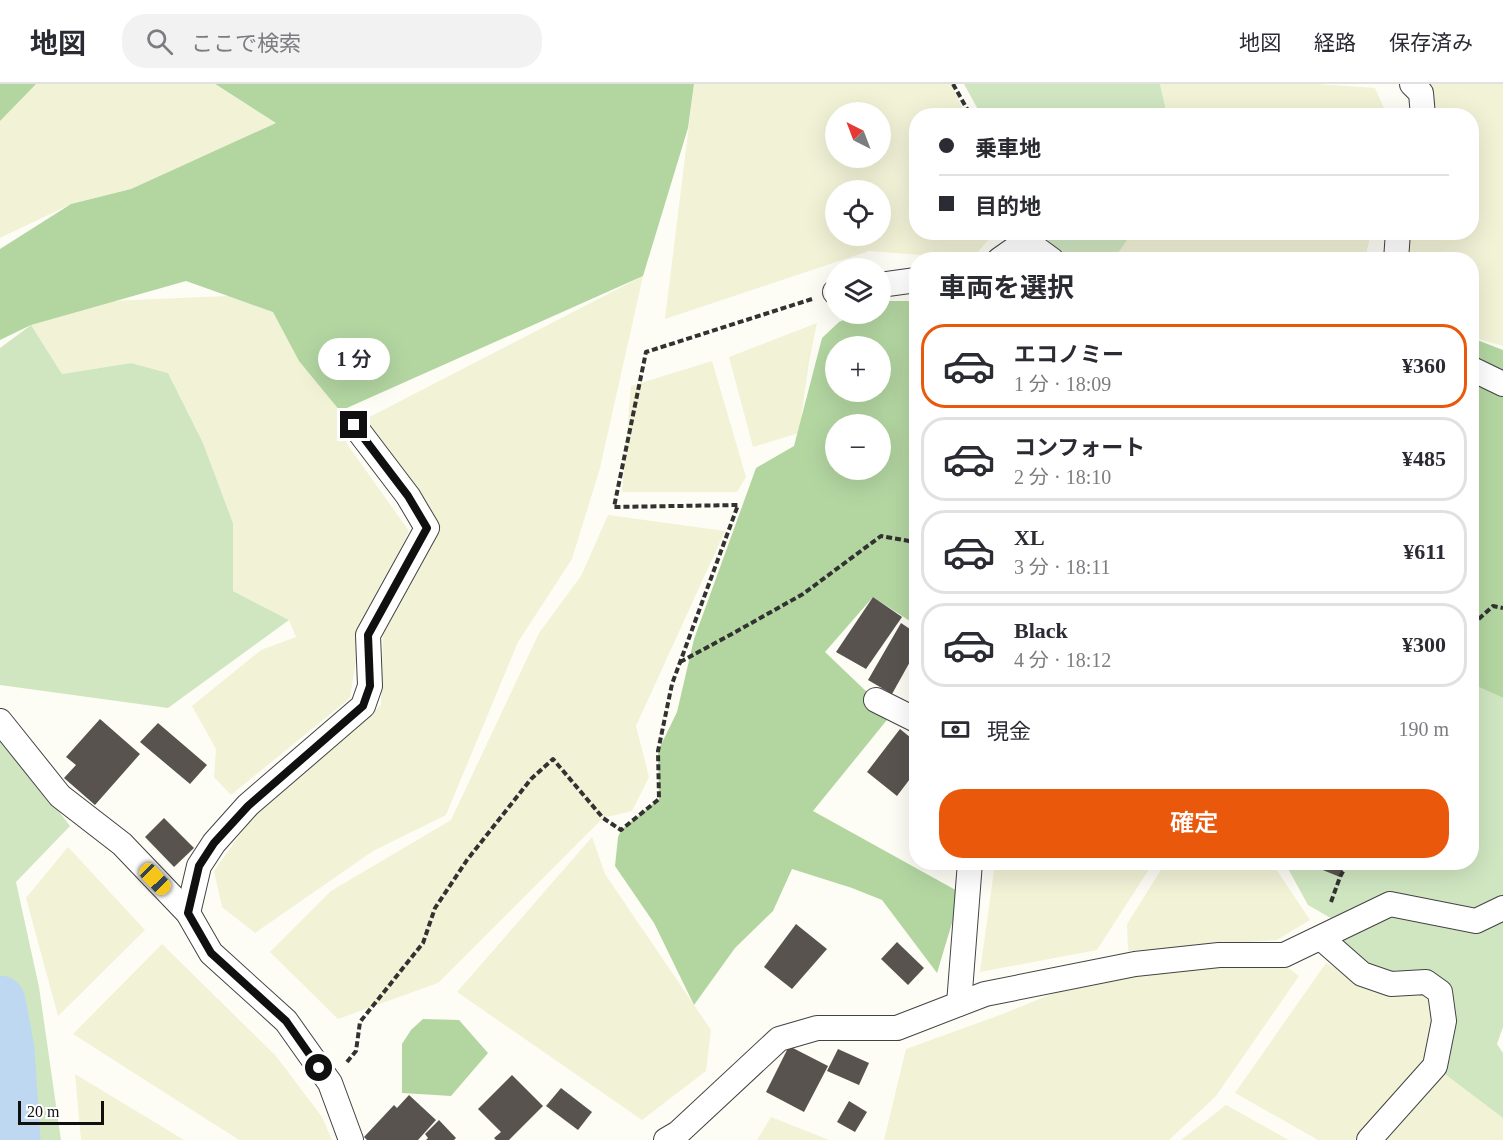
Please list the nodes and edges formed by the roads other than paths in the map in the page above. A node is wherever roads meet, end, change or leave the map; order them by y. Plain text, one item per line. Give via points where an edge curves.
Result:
1 (1412, 84) edge
2 (1423, 108) edge
3 (1010, 252) edge
4 (1042, 252) edge
5 (909, 281) edge
6 (891, 283) edge
7 (1479, 372) edge
8 (1503, 384) edge
9 (354, 425) dead end
10 (876, 700) dead end
11 (909, 716) edge
12 (0, 720) edge
13 (969, 870) edge
14 (1503, 908) edge
15 (188, 913) junction
16 (1321, 938) junction
17 (959, 1004) junction
18 (351, 1140) edge
19 (666, 1140) edge
20 (1369, 1140) edge

1 - 2 street via 1421,93
3 - 4 street via 1026,241
5 - 6 street
7 - 8 street
9 - 15 street via 408,496 427,528 368,635 370,686 363,706 248,806 214,843 199,866
10 - 11 street
12 - 15 street via 60,796 122,844
13 - 17 street
14 - 16 street via 1476,921 1390,904
15 - 18 street via 211,953 286,1021 330,1083
16 - 17 street via 1284,955 1219,955 1135,964 985,994
16 - 20 street via 1362,974 1391,984 1426,982 1440,992 1444,1021 1435,1066
17 - 19 street via 897,1028 817,1028 779,1039

